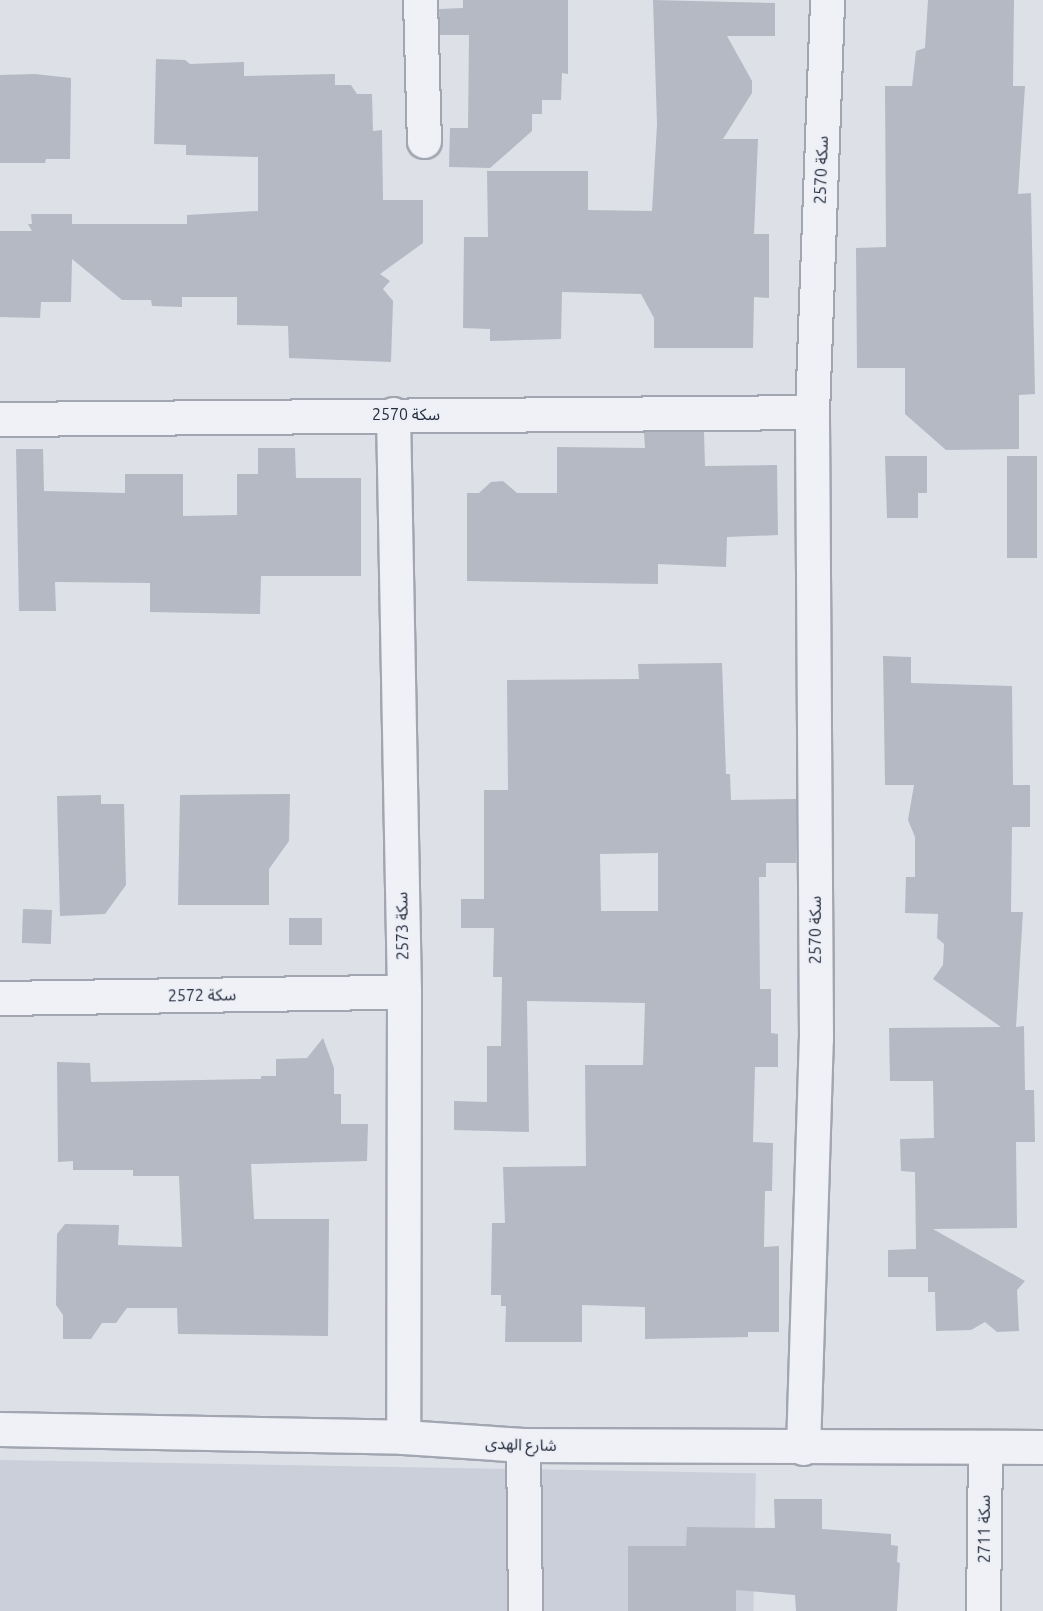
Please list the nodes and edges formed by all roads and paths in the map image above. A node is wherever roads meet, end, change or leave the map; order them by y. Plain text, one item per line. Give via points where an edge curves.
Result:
1 (420, 0) edge
2 (827, 0) edge
3 (424, 141) dead end
4 (812, 412) junction
5 (393, 414) junction
6 (0, 419) edge
7 (404, 992) junction
8 (0, 998) edge
9 (0, 1429) edge
10 (403, 1437) junction
11 (524, 1445) junction
12 (985, 1447) junction
13 (1043, 1447) edge
14 (803, 1448) junction
15 (525, 1611) edge
16 (983, 1611) edge

1 - 3 street
2 - 4 street, سكة 2570
4 - 5 street, سكة 2570
4 - 14 street, سكة 2570 via 816,1038
5 - 6 street, سكة 2570
5 - 7 street, سكة 2573
7 - 8 street, سكة 2572
7 - 10 street, سكة 2573
9 - 10 street, شارع الهدى
10 - 11 street, شارع الهدى
11 - 14 street, شارع الهدى
11 - 15 street
12 - 13 street, شارع الهدى
12 - 14 street, شارع الهدى
12 - 16 street, سكة 2711

